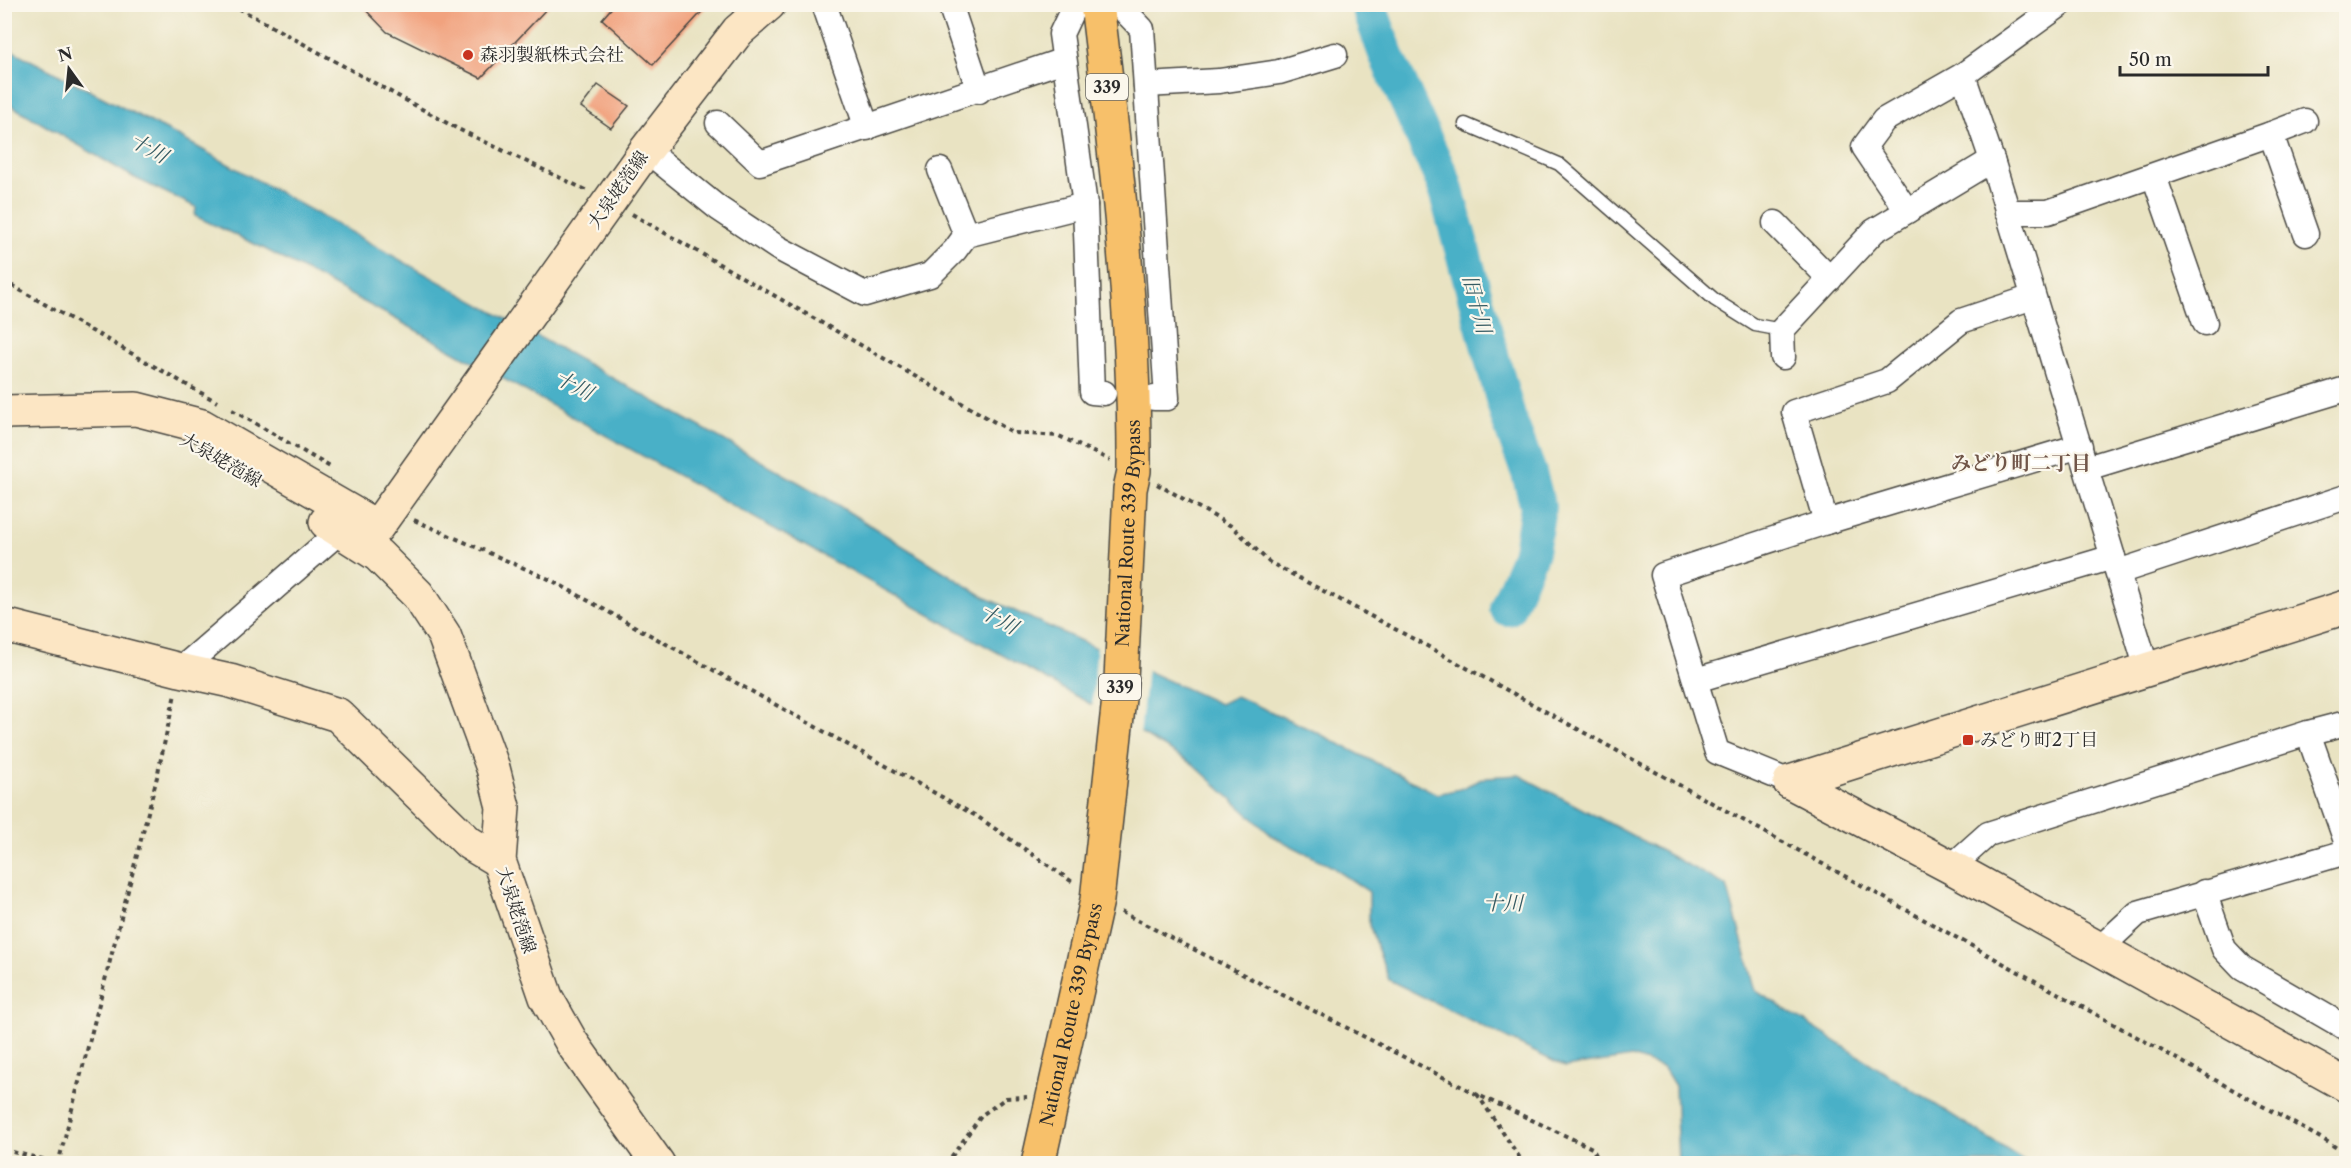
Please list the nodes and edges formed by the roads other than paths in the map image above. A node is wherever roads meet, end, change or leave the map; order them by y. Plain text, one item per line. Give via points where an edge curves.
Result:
1 (769, 4) edge
2 (824, 4) edge
3 (950, 4) edge
4 (1075, 4) edge
5 (1097, 4) edge
6 (1118, 4) edge
7 (2061, 4) edge
8 (1335, 55) dead end
9 (1064, 60) junction
10 (1963, 75) junction
11 (1146, 85) junction
12 (979, 91) junction
13 (2305, 121) dead end
14 (718, 123) dead end
15 (1465, 124) dead end
16 (867, 128) junction
17 (2271, 134) junction
18 (646, 150) junction
19 (1992, 160) junction
20 (940, 170) dead end
21 (2154, 176) junction
22 (1085, 205) junction
23 (1907, 211) junction
24 (2007, 212) junction
25 (1775, 222) dead end
26 (2306, 234) dead end
27 (966, 235) junction
28 (1830, 279) junction
29 (2033, 297) junction
30 (2205, 323) dead end
31 (1782, 330) junction
32 (1783, 357) dead end
33 (2346, 389) edge
34 (1104, 393) dead end
35 (1154, 398) dead end
36 (4, 412) edge
37 (159, 416) junction
38 (2083, 457) junction
39 (2346, 496) edge
40 (1826, 522) junction
41 (340, 531) junction
42 (2115, 564) junction
43 (2346, 607) edge
44 (4, 625) edge
45 (2147, 669) junction
46 (180, 670) junction
47 (1696, 680) junction
48 (2346, 723) edge
49 (2308, 733) junction
50 (1791, 783) junction
51 (2346, 841) edge
52 (2346, 852) edge
53 (499, 861) junction
54 (1951, 867) junction
55 (2204, 892) junction
56 (2099, 948) junction
57 (2346, 1028) edge
58 (2346, 1085) edge
59 (658, 1164) edge
60 (1038, 1164) edge

1 - 18 street, 大泉姥萢線 via 738,31
2 - 16 street
3 - 12 street
4 - 9 street via 1061,34
5 - 60 highway, National Route 339 Bypass / 339 via 1122,213 1132,480 1121,680 1097,892
6 - 11 street via 1142,30
7 - 10 street
8 - 11 street via 1279,72 1219,81
9 - 12 street
9 - 22 street
10 - 19 street
10 - 23 street via 1884,120 1863,147
11 - 35 street via 1167,398
12 - 16 street
13 - 17 street
14 - 16 street via 760,163
15 - 31 lane via 1559,164 1715,300 1755,325
17 - 21 street
17 - 26 street
18 - 27 street via 718,208 778,248 865,294 930,275
18 - 37 street, 大泉姥萢線 via 377,527 202,426
19 - 23 street
19 - 24 street
20 - 27 street
21 - 24 street via 2048,212
21 - 30 street
22 - 27 street
22 - 34 street via 1092,392
23 - 28 street via 1874,231
24 - 29 street
25 - 28 street
28 - 31 street
29 - 38 street
29 - 40 street via 1961,321 1887,381 1794,412
31 - 32 street
33 - 38 street
36 - 37 street via 136,409
37 - 41 street, 大泉姥萢線 via 179,438
38 - 40 street
38 - 42 street
39 - 42 street
40 - 47 street via 1663,574
41 - 46 street
41 - 53 street, 大泉姥萢線 via 378,555 418,595 444,635 493,768 503,807
42 - 45 street
42 - 47 street
43 - 45 street
44 - 46 street
45 - 50 street
46 - 53 street via 230,681 338,715 469,843
47 - 50 street via 1717,752
48 - 49 street
49 - 51 street
49 - 54 street via 1988,834
50 - 54 street
52 - 55 street
53 - 59 street, 大泉姥萢線 via 546,997 572,1043
54 - 56 street
55 - 56 street via 2138,913
55 - 57 street via 2224,949 2242,968
56 - 58 street

